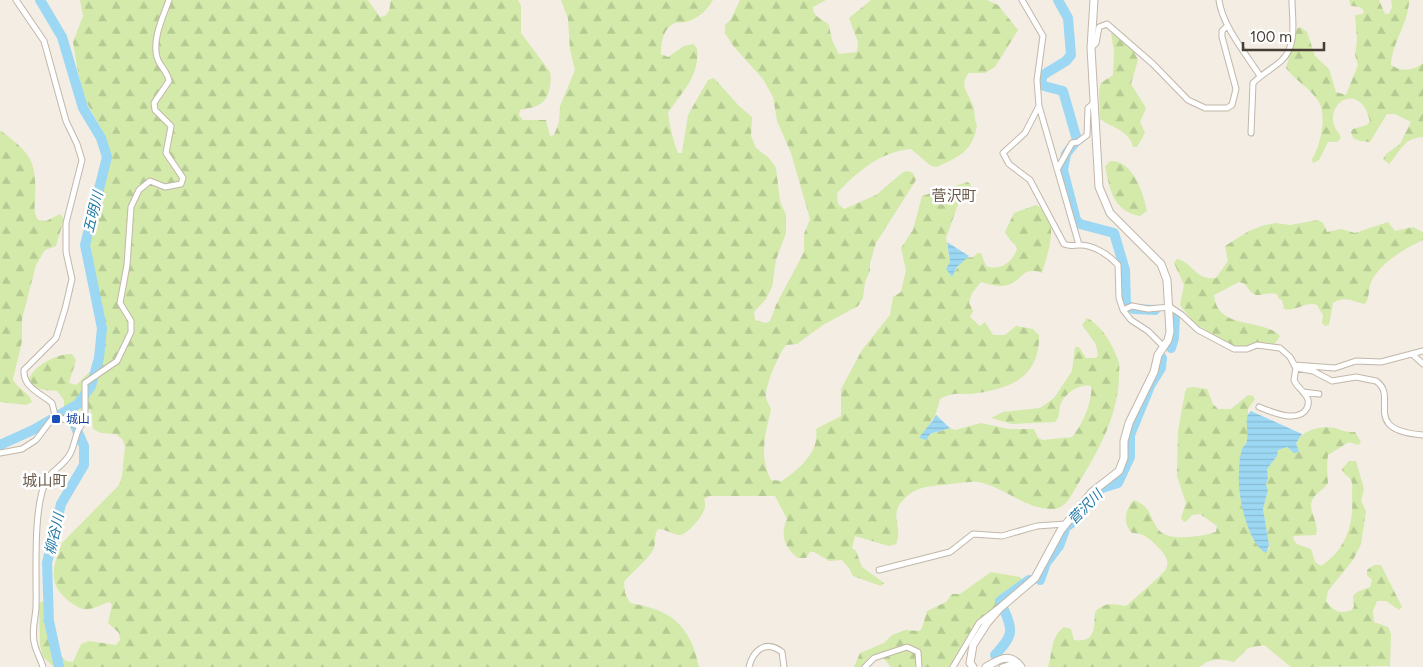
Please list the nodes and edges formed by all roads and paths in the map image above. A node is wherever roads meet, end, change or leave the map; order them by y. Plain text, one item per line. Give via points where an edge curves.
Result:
1 (16, 0) edge
2 (169, 0) edge
3 (1022, 0) edge
4 (1094, 0) edge
5 (1219, 0) edge
6 (1292, 0) edge
7 (1227, 26) junction
8 (1091, 48) junction
9 (1260, 76) junction
10 (1094, 103) junction
11 (1039, 106) junction
12 (1251, 133) dead end
13 (1058, 168) junction
14 (1079, 245) junction
15 (1170, 307) junction
16 (1127, 308) junction
17 (1164, 347) junction
18 (1423, 351) edge
19 (1412, 354) junction
20 (1423, 364) edge
21 (1295, 367) junction
22 (1303, 392) junction
23 (1320, 394) dead end
24 (1259, 407) dead end
25 (55, 415) junction
26 (78, 426) junction
27 (1423, 435) edge
28 (0, 453) edge
29 (1065, 524) junction
30 (880, 570) dead end
31 (1000, 608) junction
32 (44, 667) edge
33 (748, 667) edge
34 (784, 667) edge
35 (865, 667) edge
36 (919, 667) edge
37 (953, 667) edge
38 (974, 667) edge
39 (986, 667) edge
40 (1002, 667) edge
41 (1016, 667) edge
42 (1021, 667) edge

1 - 25 street via 44,41 66,121 82,160 66,224 66,252 72,279 65,309 56,338 24,370 27,383 52,403
2 - 26 street via 158,35 156,55 166,69 169,81 154,103 155,110 171,126 166,153 183,178 181,184 173,187 150,182 134,198 120,303 132,327 117,361 85,383 85,421
3 - 11 street via 1043,36 1037,80
4 - 8 street
5 - 7 street via 1220,12
6 - 9 street via 1294,26 1286,53 1283,60
7 - 8 street via 1222,37 1236,89 1232,105 1227,108 1205,108 1188,100 1107,24 1099,27 1096,43
7 - 9 street
8 - 10 street
9 - 12 street via 1253,83
10 - 13 street via 1088,108 1087,135 1063,155
10 - 15 street via 1097,176 1102,198 1116,220 1161,264 1167,280
11 - 13 street
11 - 14 street via 1022,138 1002,153 1009,164 1030,180 1058,228 1060,239 1069,246
13 - 14 street
14 - 16 street via 1100,251 1118,265 1119,298
15 - 16 street
15 - 17 street via 1170,332
15 - 21 street via 1198,330 1234,349 1276,346 1286,352
16 - 17 street via 1130,320 1148,331
17 - 29 street via 1129,423 1122,465 1114,476 1092,492
18 - 19 street
19 - 20 street
19 - 21 street via 1380,362 1356,361 1335,368
21 - 22 street via 1294,380
21 - 27 street via 1313,371 1332,381 1356,377 1376,381 1383,390 1388,423 1401,432
22 - 23 street
22 - 24 street via 1308,403 1302,414 1282,415
25 - 26 street
25 - 28 street via 36,440 22,449
26 - 32 street via 71,453 62,467 47,479 41,498 33,634
29 - 30 street via 1037,526 1002,536 973,534 950,552
29 - 31 street via 1035,578
31 - 37 street via 979,623
31 - 38 street via 973,645 969,658
33 - 34 street via 752,655 764,648 782,652
35 - 36 street via 874,658 907,646 918,652
39 - 42 street via 1001,659 1012,658
40 - 41 street via 1012,664

